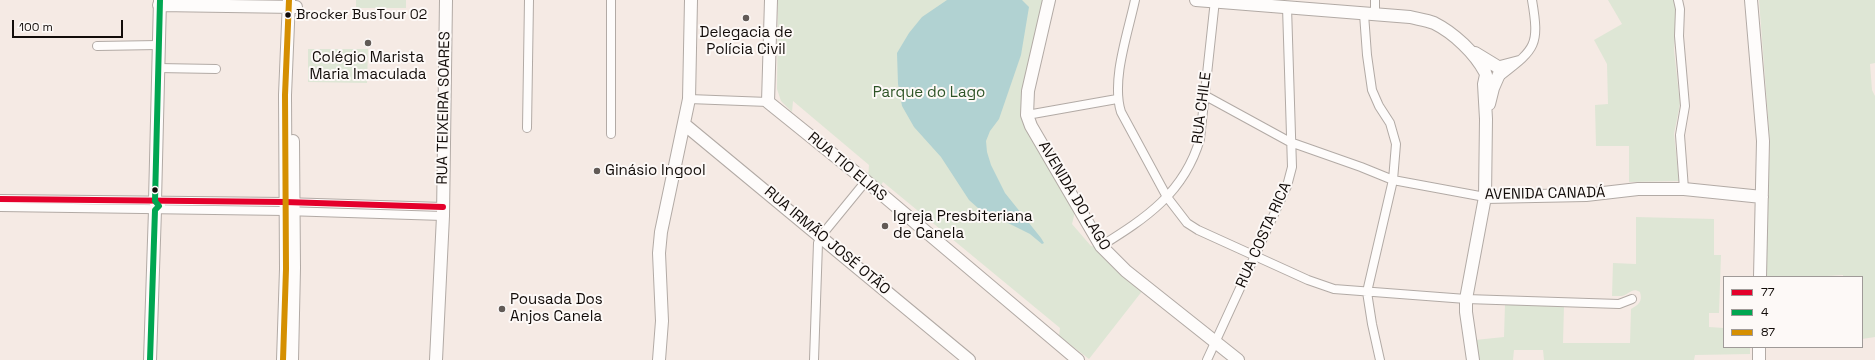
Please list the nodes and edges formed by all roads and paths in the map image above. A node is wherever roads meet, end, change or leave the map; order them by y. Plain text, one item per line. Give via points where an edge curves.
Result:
1 (446, 0) edge
2 (529, 0) edge
3 (611, 0) edge
4 (691, 0) edge
5 (771, 0) edge
6 (1049, 0) edge
7 (1135, 0) edge
8 (1196, 0) edge
9 (1215, 0) edge
10 (1375, 0) edge
11 (1532, 0) edge
12 (1678, 0) edge
13 (1751, 0) edge
14 (160, 3) edge
15 (292, 4) edge
16 (1287, 7) junction
17 (1370, 14) junction
18 (158, 45) junction
19 (97, 46) dead end
20 (1522, 59) junction
21 (158, 68) junction
22 (216, 69) dead end
23 (1493, 72) junction
24 (1204, 95) junction
25 (689, 99) junction
26 (1117, 99) junction
27 (768, 102) junction
28 (1027, 115) junction
29 (684, 124) junction
30 (528, 128) dead end
31 (611, 134) dead end
32 (1290, 142) junction
33 (1393, 180) junction
34 (866, 181) junction
35 (1684, 189) junction
36 (1167, 197) junction
37 (1485, 197) junction
38 (1762, 197) junction
39 (0, 199) edge
40 (349, 204) junction
41 (382, 205) junction
42 (155, 206) junction
43 (0, 207) edge
44 (289, 207) junction
45 (443, 211) junction
46 (349, 213) junction
47 (382, 214) junction
48 (821, 236) junction
49 (1101, 246) junction
50 (1256, 256) junction
51 (1760, 276) edge
52 (1367, 292) junction
53 (1466, 299) junction
54 (1632, 299) dead end
55 (288, 333) junction
56 (1215, 341) junction
57 (1759, 348) edge
58 (1073, 359) edge
59 (150, 360) edge
60 (283, 360) edge
61 (292, 360) edge
62 (436, 360) edge
63 (659, 360) edge
64 (814, 360) edge
65 (968, 360) edge
66 (1207, 360) edge
67 (1238, 360) edge
68 (1380, 360) edge
69 (1473, 360) edge
70 (1759, 360) edge

1 - 45 street, RUA TEIXEIRA SOARES
2 - 30 street
3 - 31 street
4 - 25 street
5 - 27 street
6 - 28 street, AVENIDA DO LAGO via 1028,91
7 - 26 street via 1119,72
8 - 9 street
9 - 16 street
9 - 24 street, RUA CHILE
10 - 17 street
11 - 20 street via 1535,39 1532,48
12 - 35 street via 1685,106 1680,135
13 - 38 street via 1763,141
14 - 15 street
14 - 18 street
15 - 44 street via 285,95
16 - 17 street
16 - 32 street, RUA COSTA RICA
17 - 23 street via 1410,17 1434,23
17 - 33 street via 1367,55 1372,90 1390,123 1396,144
18 - 19 street
18 - 21 street
20 - 23 street
20 - 23 street
21 - 22 street
21 - 42 street
23 - 37 street via 1486,119
24 - 32 street, AVENIDA CANADÁ
24 - 36 street, RUA CHILE via 1197,150 1182,178
25 - 27 street
25 - 29 street
26 - 28 street
26 - 36 street via 1121,112
27 - 34 street, RUA TIO ELIAS
28 - 49 street, AVENIDA DO LAGO
29 - 48 street, RUA IRMÃO JOSÉ OTÃO
29 - 63 street via 661,232 659,253 662,321
32 - 33 street, AVENIDA CANADÁ
32 - 50 street, RUA COSTA RICA via 1292,167 1287,186
33 - 37 street, AVENIDA CANADÁ
33 - 52 street
34 - 48 street
34 - 58 street, RUA TIO ELIAS
35 - 37 street, AVENIDA CANADÁ via 1638,189 1586,195
35 - 38 street, AVENIDA CANADÁ
36 - 49 street, RUA CHILE via 1146,218
36 - 50 street via 1183,219 1198,230
37 - 53 street
38 - 51 street
39 - 42 street
40 - 41 street
40 - 44 street
40 - 46 street
41 - 45 street
41 - 47 street
42 - 43 street
42 - 44 street
42 - 59 street
44 - 46 street
44 - 55 street
45 - 47 street
45 - 62 street, RUA TEIXEIRA SOARES
46 - 47 street
48 - 64 street via 817,258
48 - 65 street, RUA IRMÃO JOSÉ OTÃO
49 - 56 street, AVENIDA DO LAGO via 1137,280
50 - 52 street via 1321,285
50 - 56 street, RUA COSTA RICA
52 - 53 street
52 - 68 street
53 - 54 street via 1619,304
53 - 69 street
55 - 60 street
55 - 61 street
56 - 66 street, RUA COSTA RICA
56 - 67 street, AVENIDA DO LAGO
57 - 70 street

